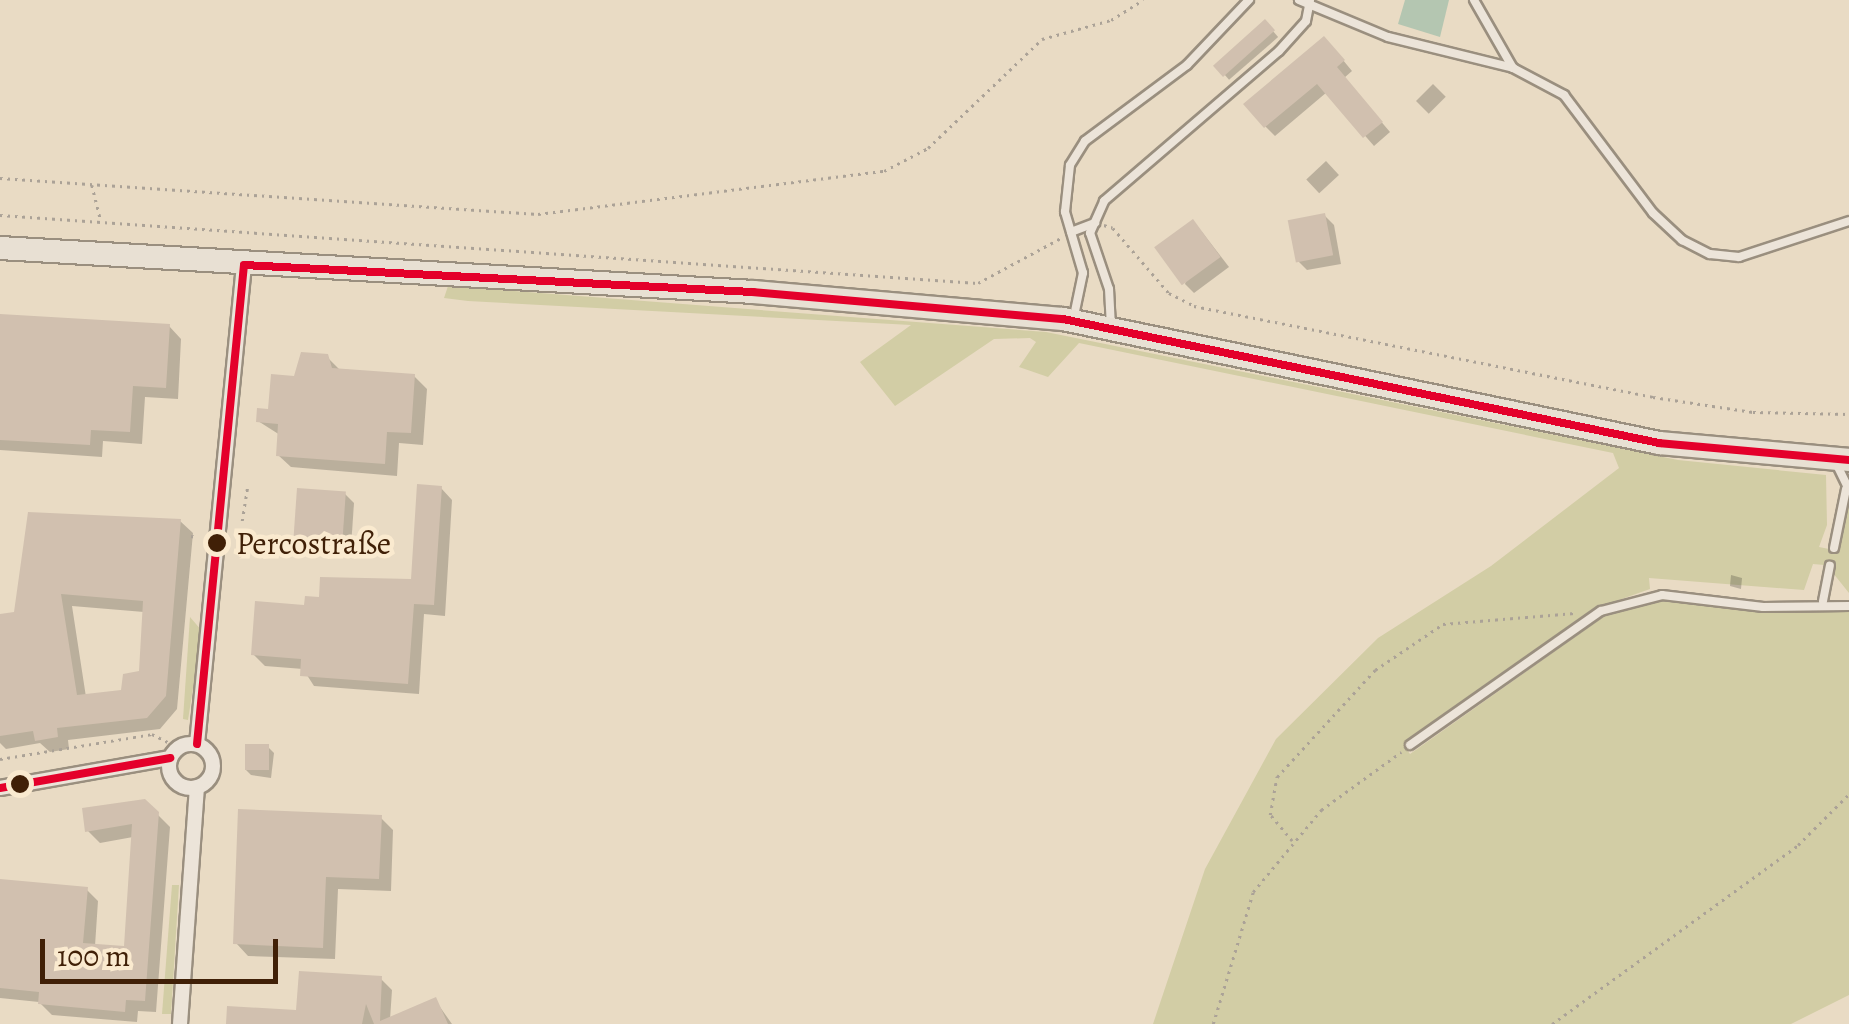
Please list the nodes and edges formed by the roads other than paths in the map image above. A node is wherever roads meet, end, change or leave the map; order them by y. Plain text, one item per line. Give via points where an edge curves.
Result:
1 (1249, 0) edge
2 (1299, 0) edge
3 (1474, 0) edge
4 (1310, 3) edge
5 (1513, 68) junction
6 (1849, 221) edge
7 (1095, 223) junction
8 (1071, 232) junction
9 (0, 248) edge
10 (244, 265) junction
11 (1072, 321) junction
12 (1112, 332) junction
13 (1842, 460) edge
14 (1847, 490) edge
15 (1834, 548) dead end
16 (1830, 566) dead end
17 (1822, 601) junction
18 (1849, 606) edge
19 (197, 744) junction
20 (1410, 746) road end
21 (174, 753) junction
22 (0, 788) edge
23 (197, 788) junction
24 (180, 1024) edge

1 - 8 lane via 1187,65 1086,141 1070,165 1065,190
2 - 4 lane
3 - 5 lane
4 - 5 lane via 1388,37
4 - 7 lane via 1306,21 1278,51 1135,169 1104,200
5 - 6 lane via 1564,96 1654,213 1682,240 1710,254 1739,257
7 - 8 lane
7 - 12 lane via 1090,234 1109,290
8 - 11 lane via 1083,273
9 - 10 main road
10 - 11 main road via 753,292
10 - 19 street
11 - 12 main road
12 - 13 main road via 1660,444
13 - 14 lane
14 - 15 lane
16 - 17 lane
17 - 18 lane
17 - 20 lane via 1763,606 1662,594 1602,610
19 - 21 street
19 - 23 street via 214,766
21 - 22 street
21 - 23 street via 172,780
23 - 24 street

